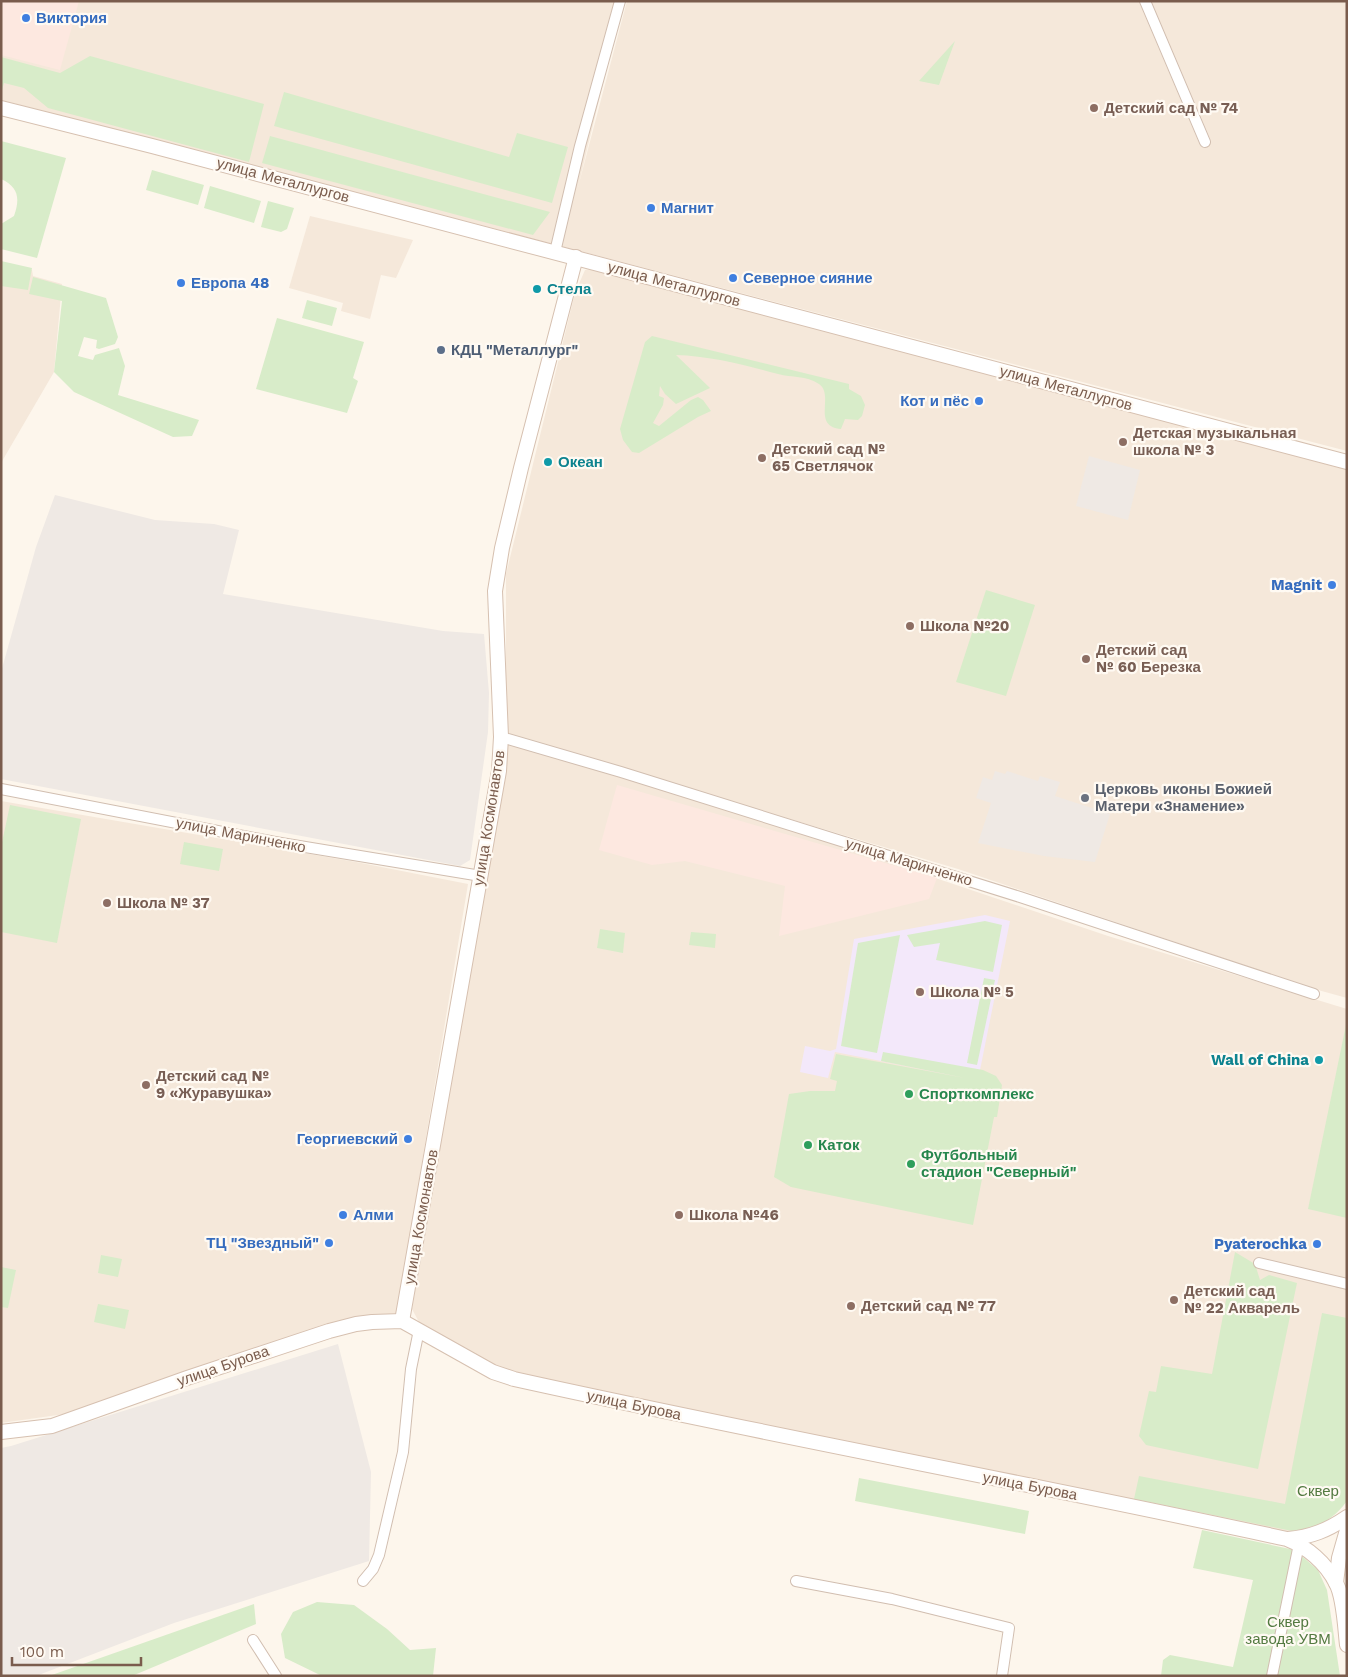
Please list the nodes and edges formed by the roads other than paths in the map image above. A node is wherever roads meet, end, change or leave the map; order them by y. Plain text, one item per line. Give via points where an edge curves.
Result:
1 (620, 1) edge
2 (1145, 1) edge
3 (1, 108) edge
4 (1205, 142) dead end
5 (555, 252) junction
6 (576, 257) junction
7 (1347, 462) edge
8 (501, 737) junction
9 (1, 789) edge
10 (481, 876) junction
11 (1314, 994) dead end
12 (1259, 1263) dead end
13 (1347, 1284) edge
14 (402, 1321) junction
15 (419, 1330) junction
16 (1, 1432) edge
17 (1347, 1518) edge
18 (1347, 1530) edge
19 (1293, 1542) junction
20 (363, 1581) dead end
21 (796, 1581) dead end
22 (1336, 1583) junction
23 (1344, 1609) edge
24 (253, 1640) dead end
25 (1347, 1644) edge
26 (276, 1676) edge
27 (1002, 1676) edge
28 (1272, 1676) edge

1 - 5 street
2 - 4 street
3 - 5 main road, улица Металлургов
5 - 6 main road, улица Металлургов
6 - 7 main road, улица Металлургов
6 - 8 main road, улица Космонавтов via 498,567 495,591
8 - 10 main road, улица Космонавтов via 499,771
8 - 11 street, улица Маринченко via 1020,897
9 - 10 street, улица Маринченко via 275,842
10 - 14 main road, улица Космонавтов
12 - 13 street
14 - 15 main road, улица Бурова
14 - 16 main road, улица Бурова via 356,1324 329,1331 52,1426
15 - 19 main road, улица Бурова via 493,1372 514,1379 717,1424 1192,1518
15 - 20 street via 411,1369 403,1452 379,1555
17 - 19 main road
18 - 22 main road
19 - 22 main road via 1316,1557
19 - 28 street
21 - 27 street via 892,1599 1009,1628
22 - 23 main road
23 - 25 main road
24 - 26 street

